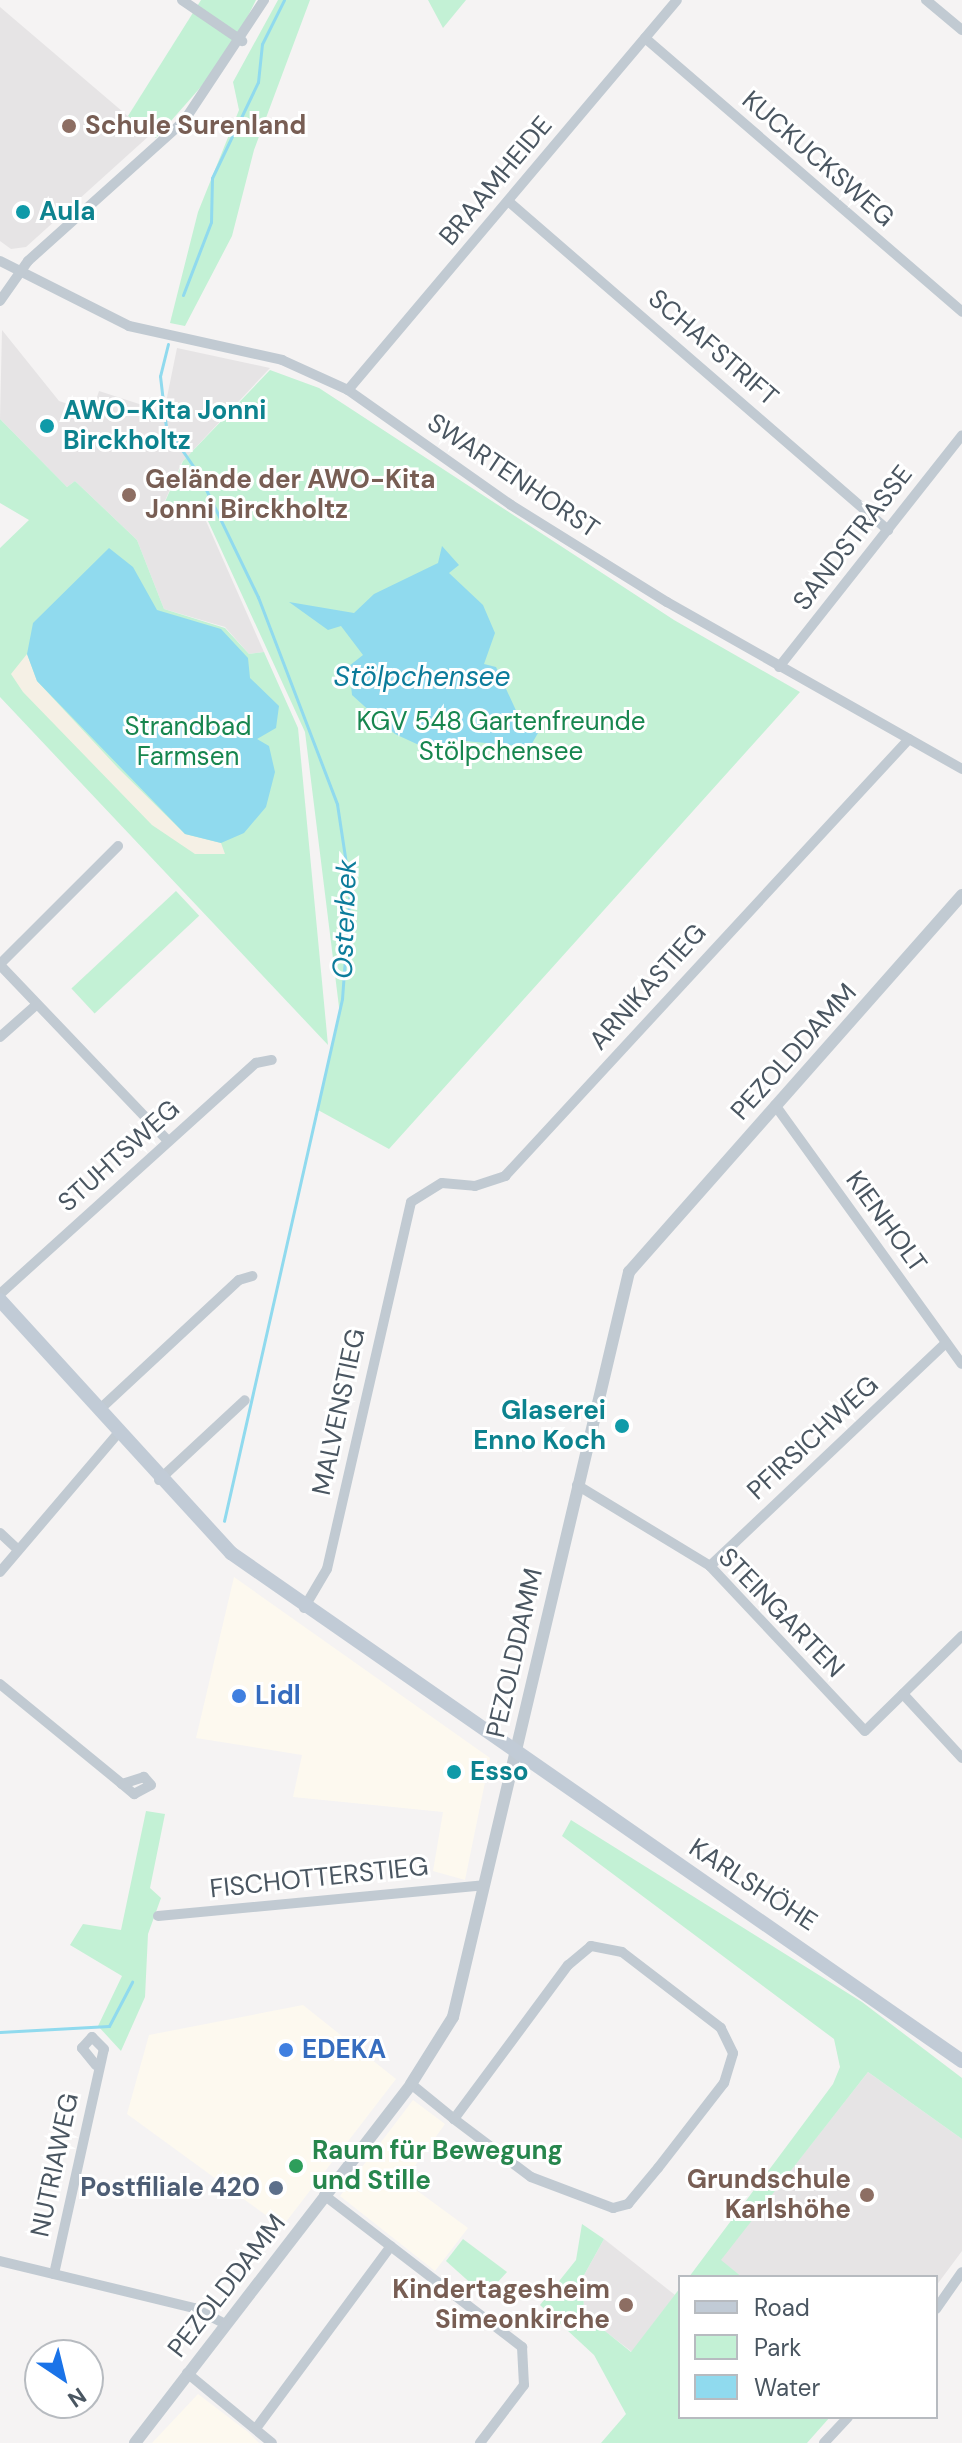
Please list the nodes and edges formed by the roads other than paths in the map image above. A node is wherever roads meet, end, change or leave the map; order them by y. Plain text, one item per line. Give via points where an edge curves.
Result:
1 (182, 0) edge
2 (264, 0) edge
3 (677, 0) edge
4 (926, 0) edge
5 (962, 30) edge
6 (645, 38) junction
7 (242, 41) junction
8 (508, 201) junction
9 (0, 261) edge
10 (19, 273) junction
11 (0, 301) edge
12 (962, 312) edge
13 (348, 390) junction
14 (962, 435) edge
15 (888, 530) junction
16 (779, 667) junction
17 (909, 739) junction
18 (962, 769) edge
19 (118, 846) dead end
20 (962, 895) edge
21 (0, 964) edge
22 (36, 1005) junction
23 (0, 1037) edge
24 (272, 1060) dead end
25 (775, 1105) junction
26 (168, 1141) junction
27 (403, 1220) joint
28 (252, 1276) dead end
29 (0, 1297) edge
30 (946, 1343) junction
31 (962, 1364) edge
32 (245, 1400) dead end
33 (99, 1410) junction
34 (119, 1432) junction
35 (159, 1480) junction
36 (577, 1485) junction
37 (0, 1533) edge
38 (17, 1549) junction
39 (710, 1566) junction
40 (0, 1572) edge
41 (304, 1608) junction
42 (962, 1636) edge
43 (0, 1684) edge
44 (903, 1694) junction
45 (514, 1755) junction
46 (962, 1758) edge
47 (122, 1784) dead end
48 (484, 1885) junction
49 (158, 1916) dead end
50 (962, 2061) edge
51 (96, 2065) dead end
52 (411, 2084) junction
53 (454, 2119) junction
54 (324, 2195) junction
55 (391, 2246) junction
56 (0, 2261) edge
57 (962, 2272) edge
58 (54, 2274) junction
59 (938, 2306) edge
60 (226, 2324) junction
61 (187, 2373) junction
62 (846, 2419) edge
63 (257, 2427) junction
64 (135, 2443) edge
65 (272, 2443) edge
66 (480, 2443) edge
67 (824, 2443) edge

1 - 7 street
2 - 7 street
3 - 6 street, BRAAMHEIDE
4 - 5 street
6 - 8 street, BRAAMHEIDE
6 - 12 street, KUCKUCKSWEG
7 - 10 street via 154,154
8 - 13 street, BRAAMHEIDE
8 - 15 street, SCHAFSTRIFT
9 - 10 street, SWARTENHORST
10 - 11 street
10 - 13 street, SWARTENHORST via 129,326 282,360
13 - 16 street, SWARTENHORST via 511,505
14 - 15 street, SANDSTRASSE
15 - 16 street, SANDSTRASSE
16 - 17 street, SWARTENHORST
17 - 18 street, SWARTENHORST
17 - 27 street, ARNIKASTIEG via 505,1176 426,1190
19 - 21 street
20 - 25 street, PEZOLDDAMM
21 - 22 street
22 - 23 street
22 - 26 street
24 - 26 street, STUHTSWEG via 256,1063
25 - 30 street, KIENHOLT
25 - 36 street, PEZOLDDAMM via 629,1272
26 - 29 street, STUHTSWEG
27 - 41 street, MALVENSTIEG via 327,1569
28 - 33 street via 239,1280
29 - 33 main road, KARLSHÖHE
30 - 31 street, KIENHOLT
30 - 39 street, PFIRSICHWEG
32 - 35 street
33 - 34 main road, KARLSHÖHE
34 - 35 main road, KARLSHÖHE
34 - 38 street
35 - 41 main road, KARLSHÖHE via 231,1553
36 - 39 street, STEINGARTEN
36 - 45 street, PEZOLDDAMM
37 - 38 street
38 - 40 street
39 - 44 street, STEINGARTEN via 865,1731
41 - 45 main road, KARLSHÖHE
42 - 44 street
43 - 47 street
44 - 46 street
45 - 48 street, PEZOLDDAMM
45 - 50 main road, KARLSHÖHE
48 - 49 street, FISCHOTTERSTIEG
48 - 52 street, PEZOLDDAMM via 453,2017
51 - 58 street, NUTRIAWEG
52 - 53 street
52 - 54 street, PEZOLDDAMM
53 - 53 street via 531,2177 613,2208 628,2204 724,2083 733,2053 721,2028 622,1952 591,1946 569,1963
54 - 55 street
54 - 60 street, PEZOLDDAMM
55 - 63 street
55 - 66 street via 522,2347 524,2385
56 - 58 street
57 - 59 street
58 - 60 street via 194,2308
60 - 61 street, PEZOLDDAMM
61 - 63 street
61 - 64 street, PEZOLDDAMM
62 - 67 street
63 - 65 street

